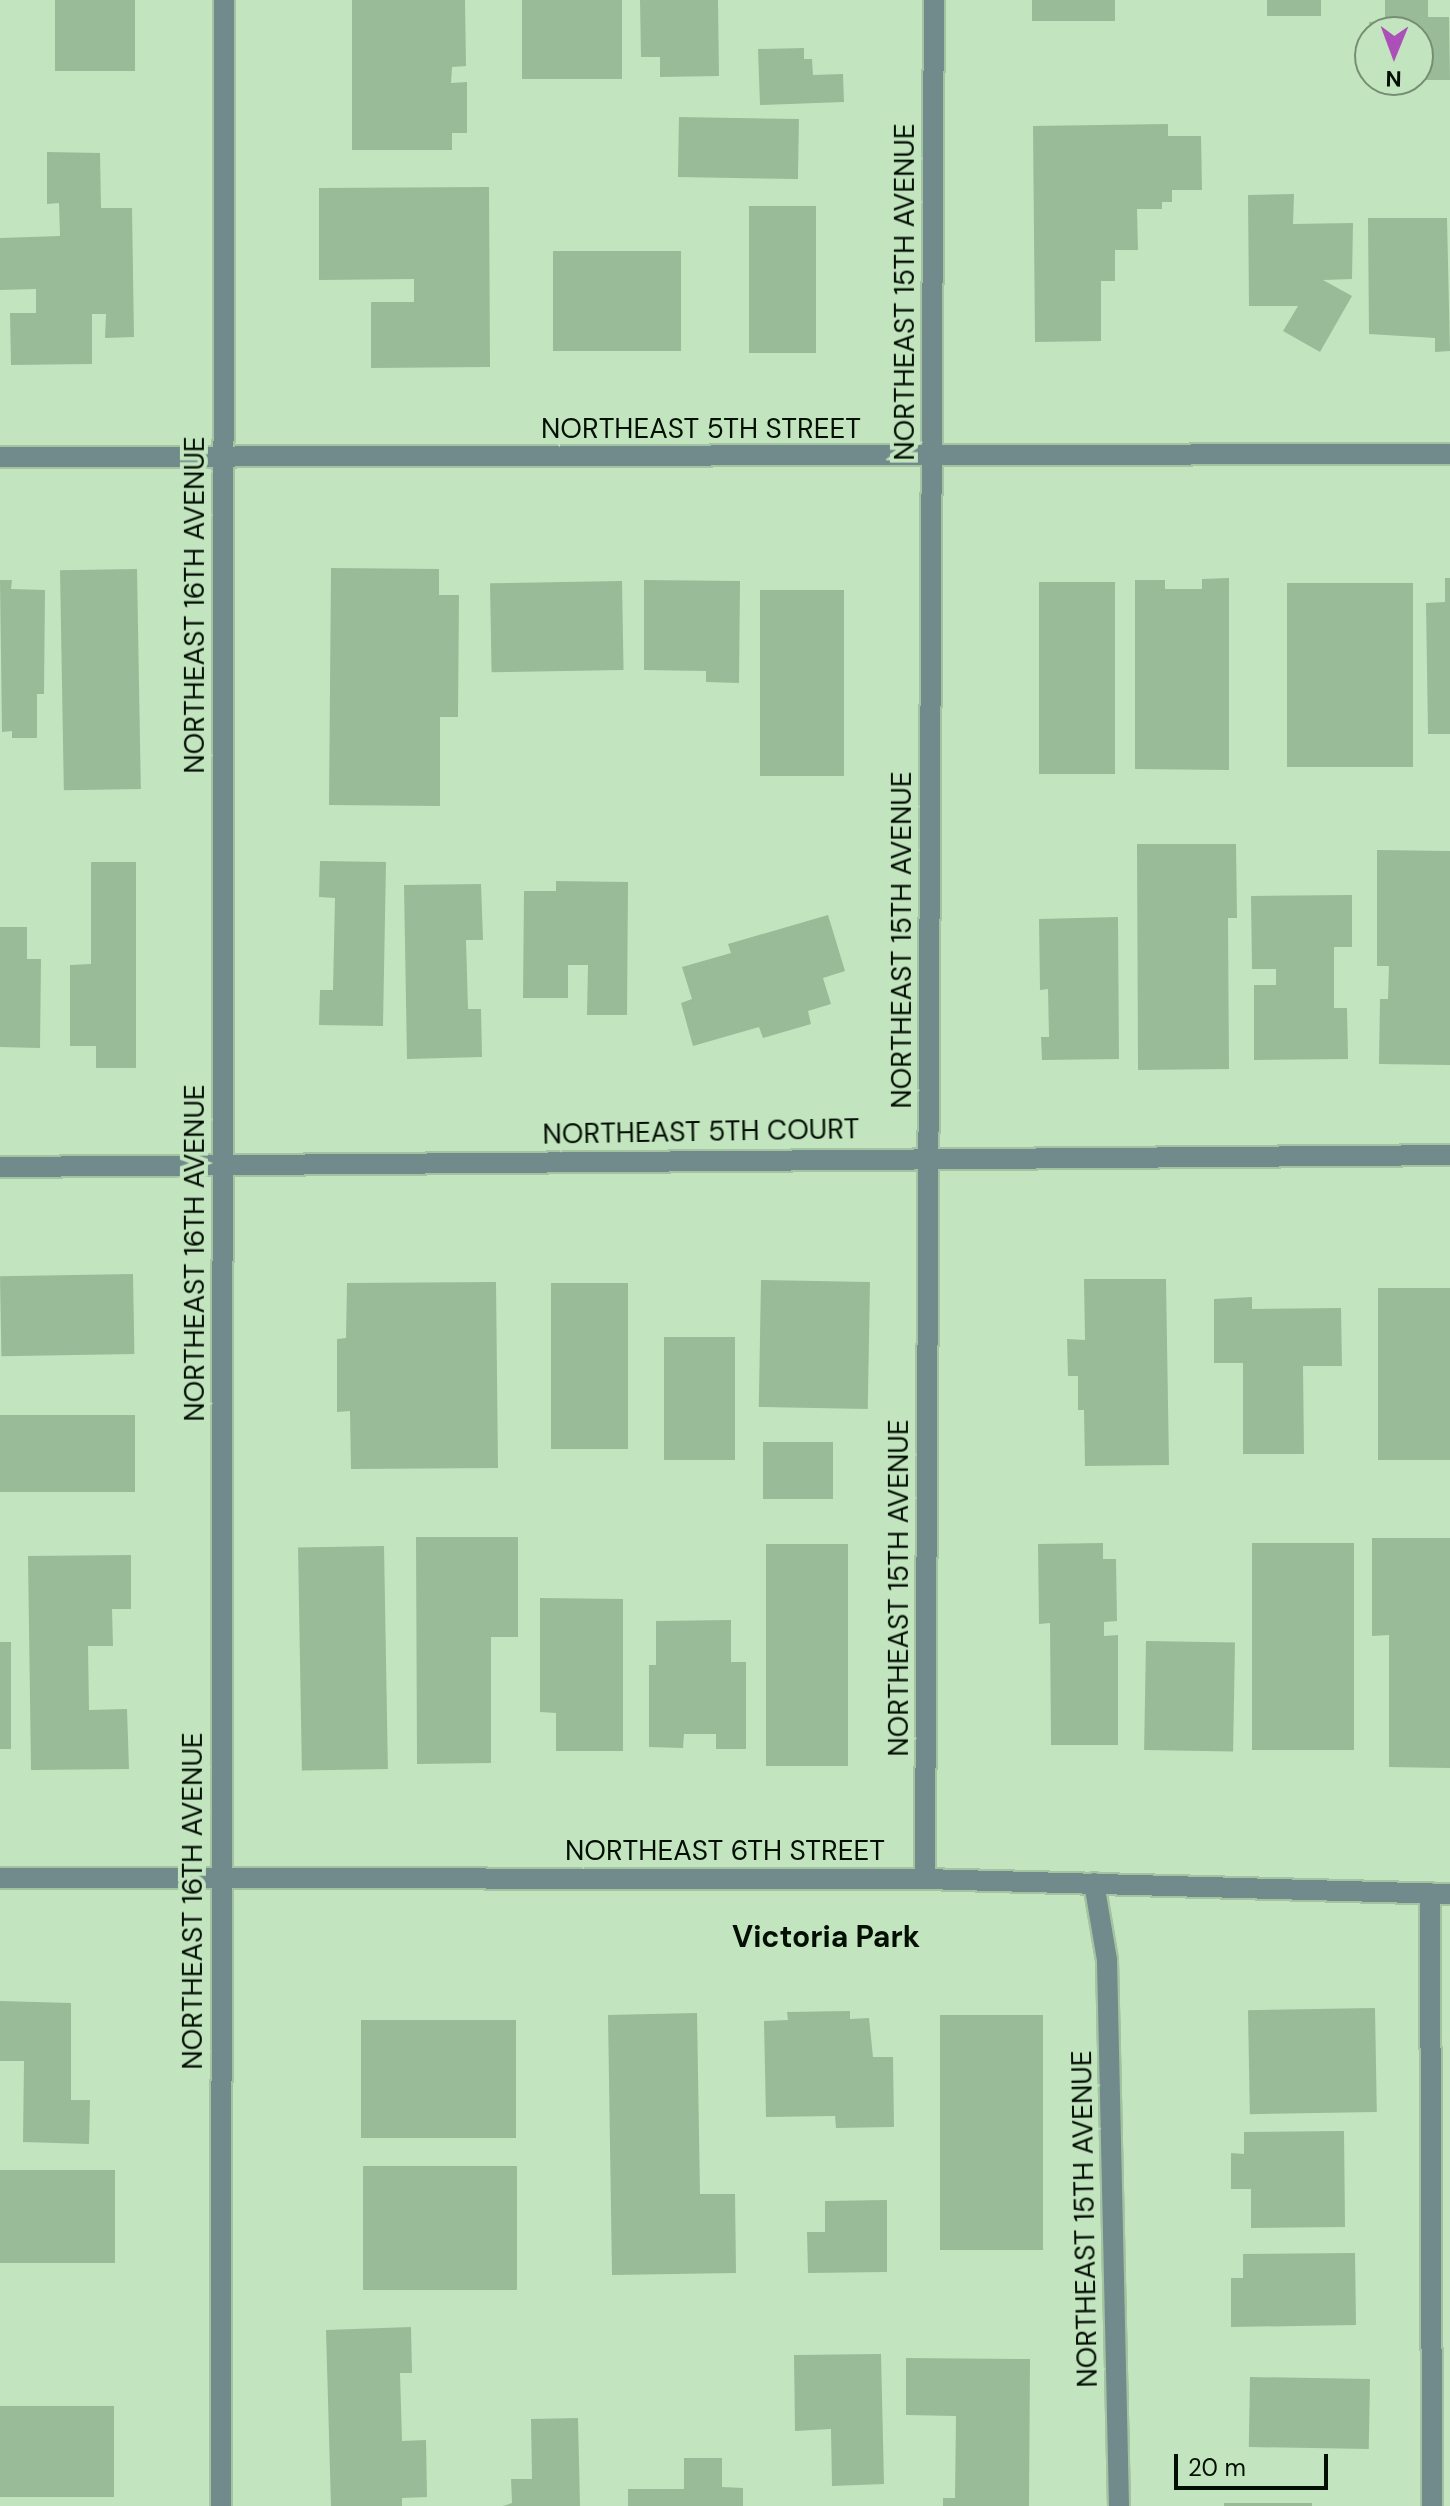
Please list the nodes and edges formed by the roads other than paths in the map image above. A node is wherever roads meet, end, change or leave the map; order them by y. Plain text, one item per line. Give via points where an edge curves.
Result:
1 (224, 0) edge
2 (934, 0) edge
3 (1450, 454) edge
4 (223, 456) junction
5 (0, 457) edge
6 (933, 458) junction
7 (1450, 1155) edge
8 (929, 1156) junction
9 (0, 1167) edge
10 (223, 1167) junction
11 (221, 1877) junction
12 (0, 1878) edge
13 (925, 1879) junction
14 (1094, 1883) junction
15 (1440, 1894) edge
16 (221, 2506) edge
17 (1119, 2506) edge
18 (1432, 2506) edge

1 - 4 street, NORTHEAST 16TH AVENUE
2 - 6 street, NORTHEAST 15TH AVENUE
3 - 6 street, NORTHEAST 5TH STREET
4 - 5 street, NORTHEAST 5TH STREET
4 - 6 street, NORTHEAST 5TH STREET
4 - 10 street, NORTHEAST 16TH AVENUE
6 - 8 street, NORTHEAST 15TH AVENUE
7 - 8 street, NORTHEAST 5TH COURT
8 - 10 street, NORTHEAST 5TH COURT
8 - 13 street, NORTHEAST 15TH AVENUE
9 - 10 street, NORTHEAST 5TH COURT
10 - 11 street, NORTHEAST 16TH AVENUE
11 - 12 street, NORTHEAST 6TH STREET
11 - 13 street, NORTHEAST 6TH STREET
11 - 16 street, NORTHEAST 16TH AVENUE
13 - 14 street, NORTHEAST 6TH STREET
14 - 15 street, NORTHEAST 6TH STREET
14 - 17 street, NORTHEAST 15TH AVENUE via 1107,1960
15 - 18 street

